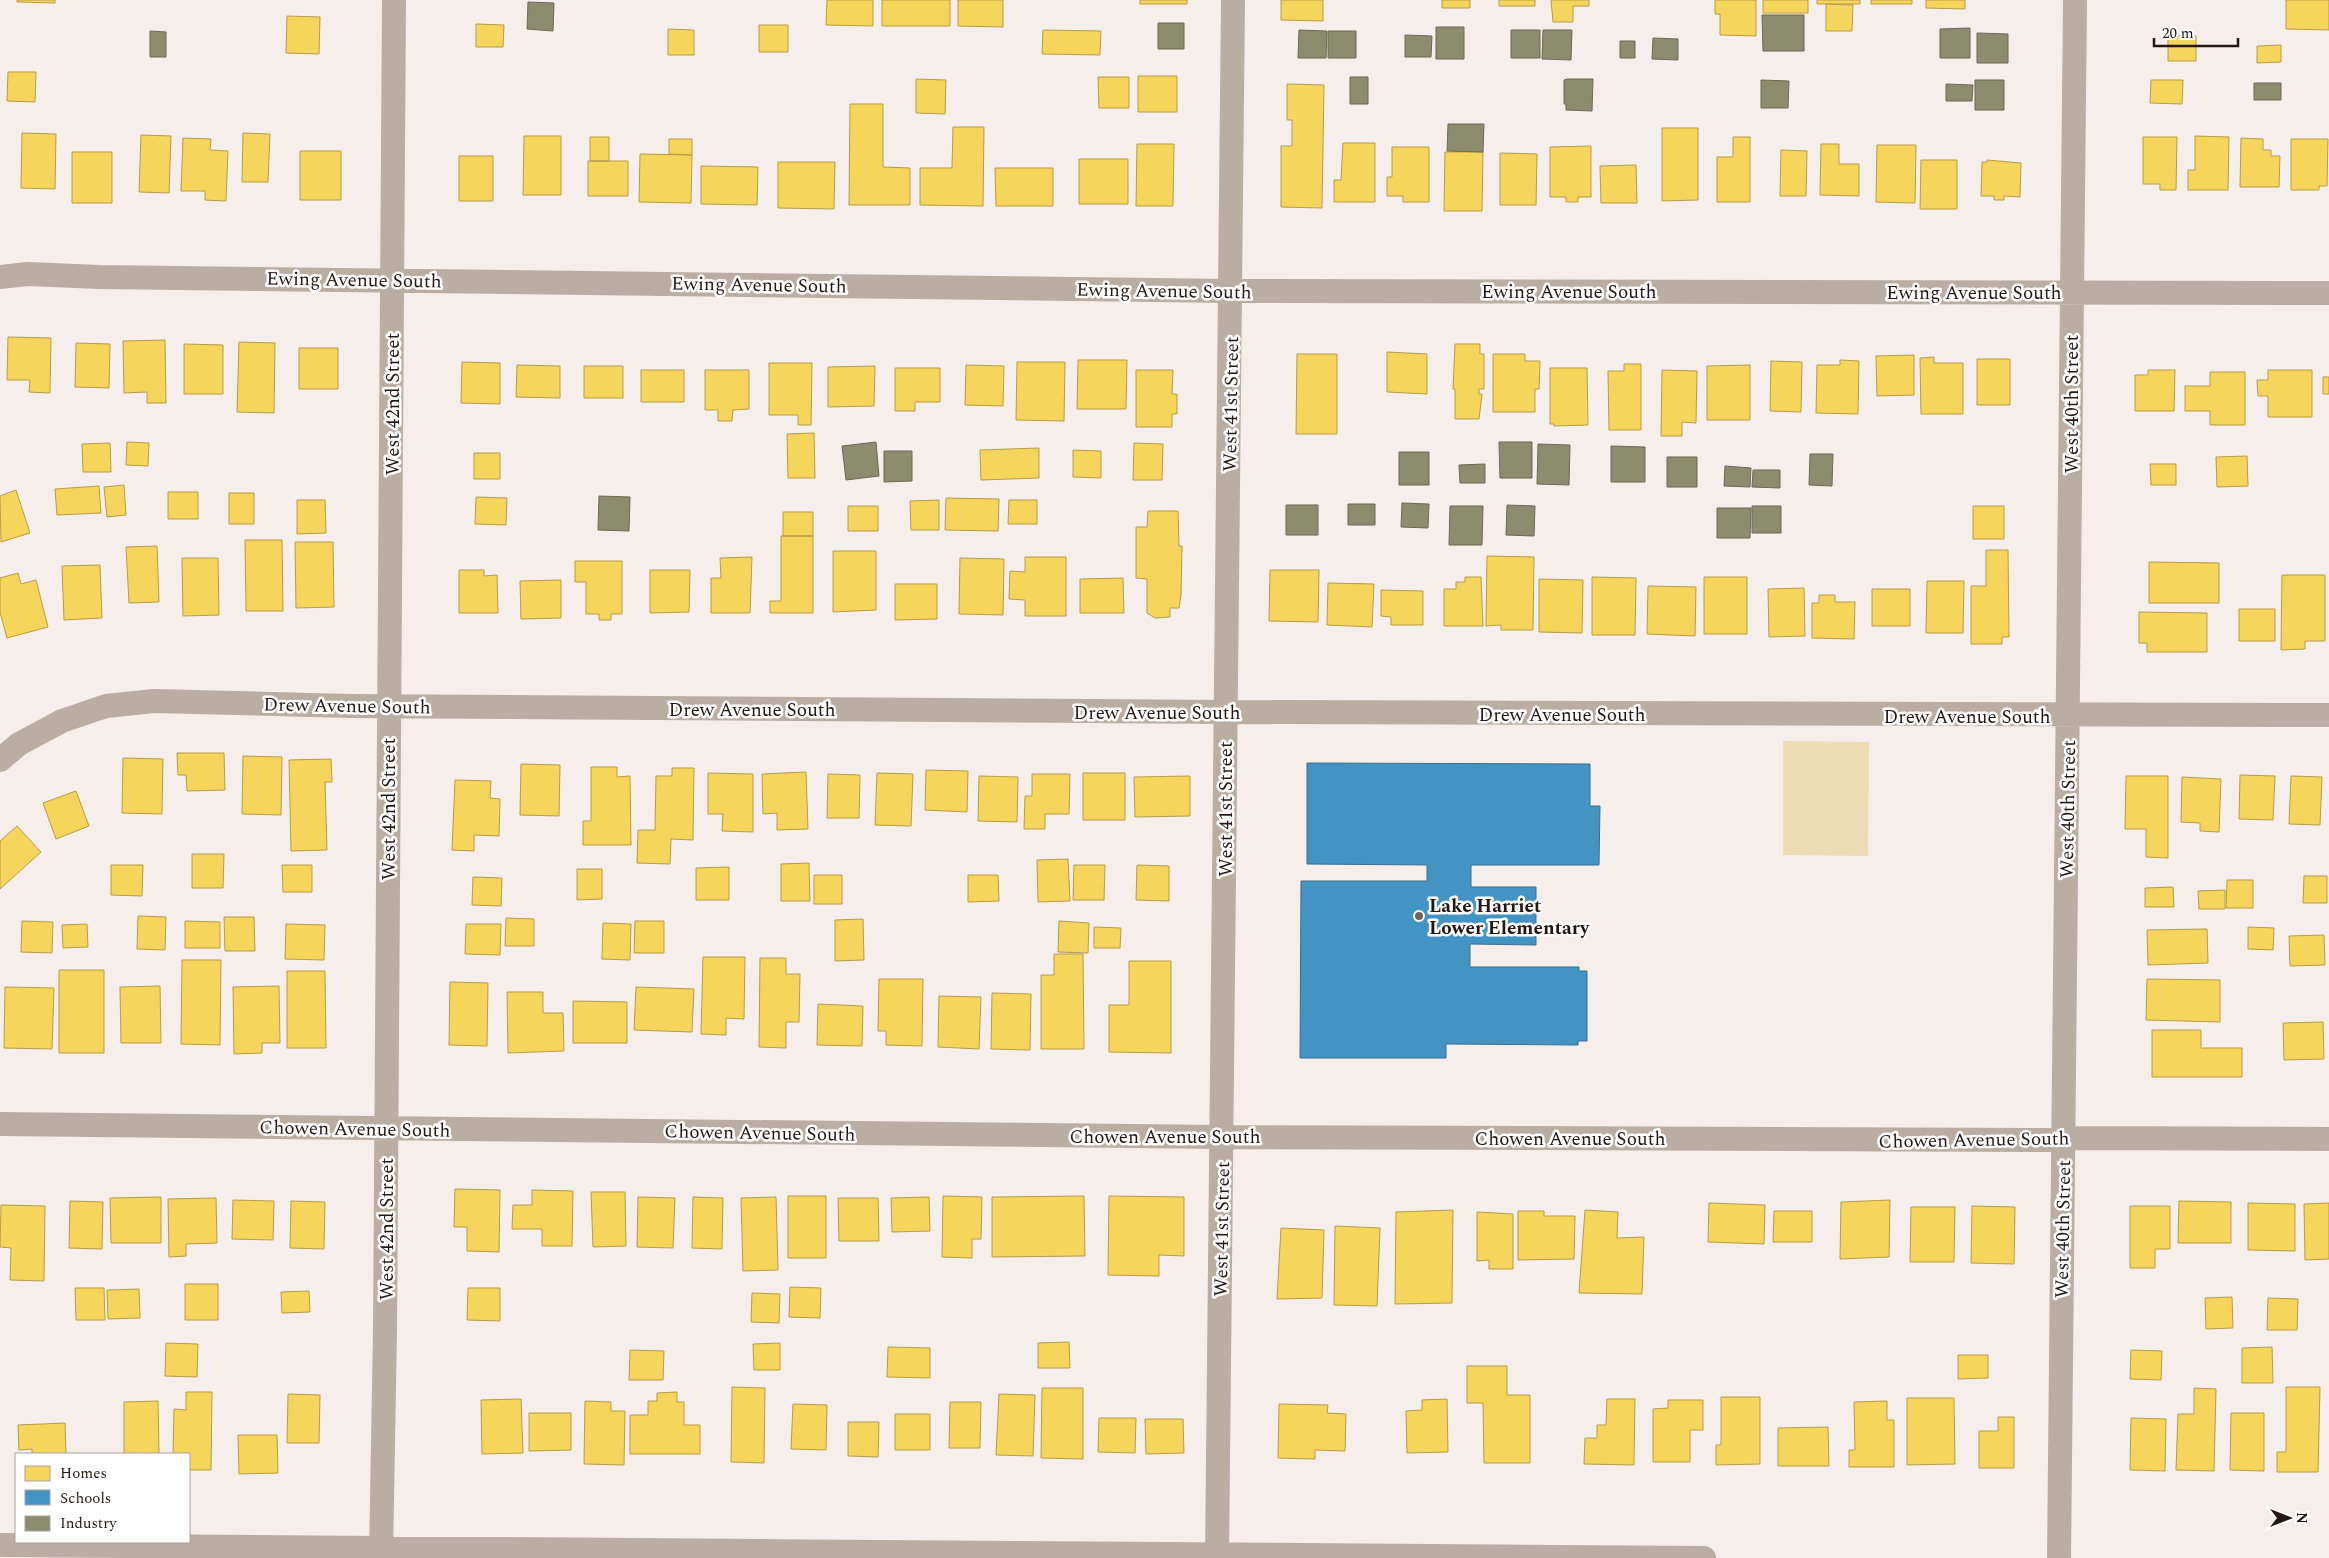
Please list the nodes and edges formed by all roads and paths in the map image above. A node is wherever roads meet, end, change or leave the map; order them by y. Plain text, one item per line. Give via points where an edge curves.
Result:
1 (394, 0) edge
2 (1233, 0) edge
3 (2075, 0) edge
4 (0, 277) edge
5 (392, 279) junction
6 (1230, 291) junction
7 (2072, 292) junction
8 (2329, 293) edge
9 (389, 706) junction
10 (1226, 712) junction
11 (2329, 715) edge
12 (2068, 716) junction
13 (0, 760) edge
14 (0, 1124) edge
15 (386, 1128) junction
16 (1222, 1137) junction
17 (2329, 1139) edge
18 (2063, 1140) junction
19 (0, 1545) edge
20 (381, 1552) edge
21 (1218, 1557) edge
22 (1704, 1558) edge
23 (2060, 1558) edge

1 - 5 street, West 42nd Street
2 - 6 street, West 41st Street
3 - 7 street, West 40th Street
4 - 5 street, Ewing Avenue South via 28,274
5 - 6 street, Ewing Avenue South
5 - 9 street, West 42nd Street
6 - 7 street, Ewing Avenue South
6 - 10 street, West 41st Street
7 - 8 street, Ewing Avenue South
7 - 12 street, West 40th Street
9 - 10 street, Drew Avenue South
9 - 13 street, Drew Avenue South via 154,701 106,706 62,721 19,744
9 - 15 street, West 42nd Street
10 - 12 street, Drew Avenue South
10 - 16 street, West 41st Street
11 - 12 street, Drew Avenue South
12 - 18 street, West 40th Street
14 - 15 street, Chowen Avenue South
15 - 16 street, Chowen Avenue South
15 - 20 street, West 42nd Street
16 - 18 street, Chowen Avenue South
16 - 21 street, West 41st Street
17 - 18 street, Chowen Avenue South
18 - 23 street, West 40th Street
19 - 20 street
20 - 21 street
21 - 22 street

